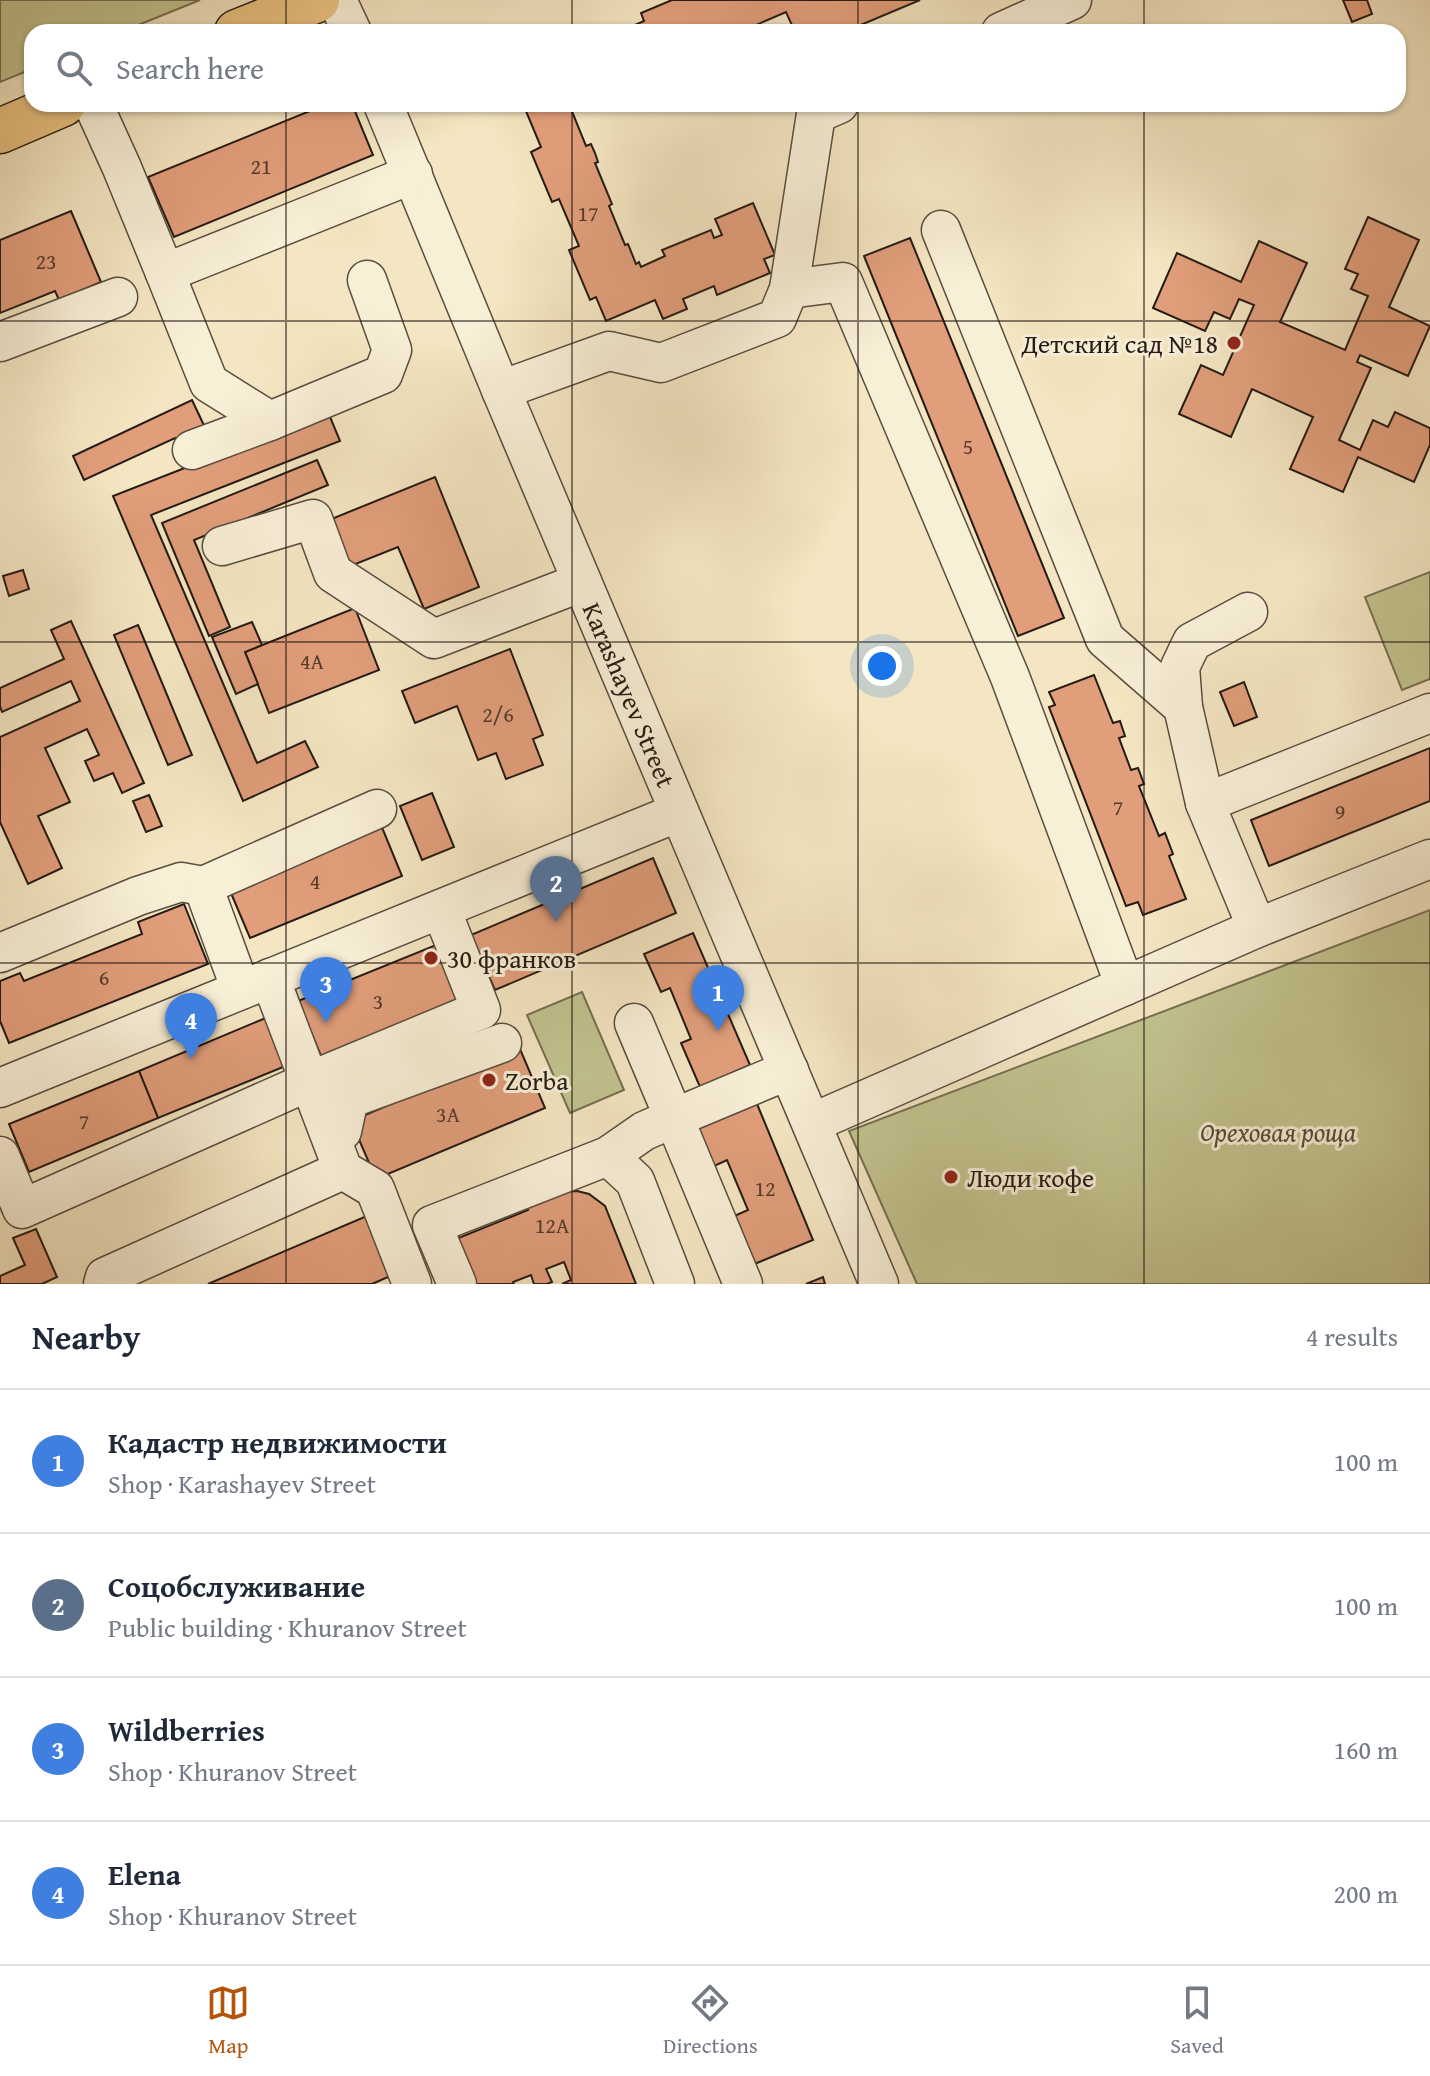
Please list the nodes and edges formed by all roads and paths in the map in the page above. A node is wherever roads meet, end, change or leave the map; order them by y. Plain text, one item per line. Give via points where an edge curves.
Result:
1 (317, 0) edge
2 (337, 0) edge
3 (1072, 0) edge
4 (257, 24) edge
5 (348, 24) edge
6 (1019, 24) edge
7 (44, 112) edge
8 (97, 112) edge
9 (386, 112) edge
10 (821, 112) edge
11 (0, 131) edge
12 (413, 174) junction
13 (941, 230) dead end
14 (165, 273) junction
15 (367, 280) dead end
16 (789, 289) junction
17 (118, 297) dead end
18 (0, 342) edge
19 (209, 383) junction
20 (501, 390) junction
21 (270, 421) junction
22 (222, 546) dead end
23 (582, 582) junction
24 (1248, 612) dead end
25 (1183, 707) junction
26 (1430, 713) edge
27 (1205, 803) junction
28 (377, 809) dead end
29 (679, 812) junction
30 (1430, 859) edge
31 (203, 886) junction
32 (441, 909) junction
33 (1257, 928) junction
34 (0, 953) edge
35 (256, 984) junction
36 (1125, 986) junction
37 (634, 1023) dead end
38 (502, 1043) dead end
39 (789, 1070) junction
40 (310, 1081) junction
41 (0, 1088) edge
42 (674, 1118) junction
43 (812, 1123) junction
44 (338, 1155) junction
45 (0, 1156) edge
46 (608, 1156) junction
47 (103, 1284) edge
48 (412, 1284) edge
49 (457, 1284) edge
50 (675, 1284) edge
51 (743, 1284) edge
52 (879, 1284) edge

1 - 4 main road
2 - 5 street
3 - 6 street
7 - 11 main road
8 - 14 street
9 - 12 street, Karashaуev Street
10 - 16 street via 816,114
12 - 14 street
12 - 20 street, Karashaуev Street
13 - 25 street via 1105,639
14 - 19 street
15 - 21 street via 392,350 383,374
16 - 20 street via 777,318 661,363 609,351
16 - 36 street via 843,282 1010,677
17 - 18 street
19 - 21 street
19 - 21 street via 209,444
20 - 23 street, Karashaуev Street
22 - 23 street via 313,519 333,573 434,639
23 - 29 street, Karashaуev Street
24 - 25 street via 1192,642 1180,667
25 - 27 street
26 - 27 street
27 - 33 street
28 - 31 street
29 - 32 street
29 - 39 street, Karashaуev Street
30 - 33 street
31 - 34 street via 181,882 138,896
31 - 35 street
32 - 35 street
32 - 40 street via 481,1010
33 - 36 street
35 - 40 street
35 - 41 street
36 - 43 street
37 - 42 street
38 - 44 street via 349,1099
39 - 42 street
39 - 43 street, Karashaуev Street
40 - 44 street
40 - 45 street via 22,1209
42 - 46 street
42 - 51 street
43 - 52 street, Karashaуev Street
44 - 47 street via 105,1277
44 - 48 street via 375,1189
46 - 49 street via 432,1225
46 - 50 street via 635,1181

